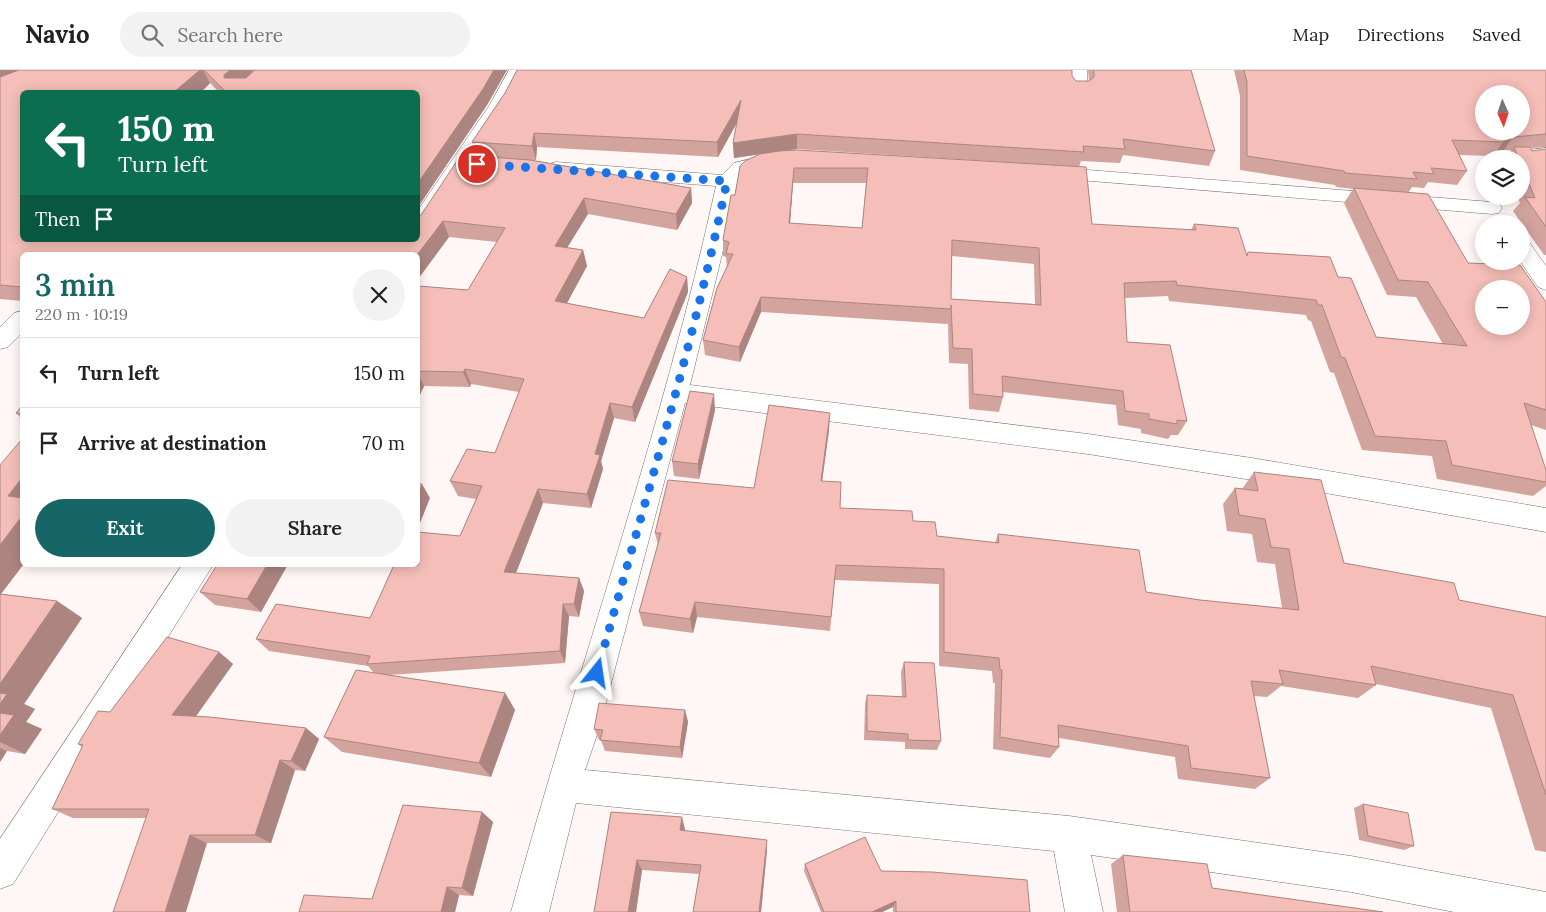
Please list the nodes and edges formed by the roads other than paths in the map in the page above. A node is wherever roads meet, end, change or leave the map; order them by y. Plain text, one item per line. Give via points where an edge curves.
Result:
1 (518, 70) edge
2 (1078, 70) edge
3 (1079, 90) edge
4 (1546, 154) edge
5 (1530, 156) edge
6 (797, 157) edge
7 (460, 163) junction
8 (480, 164) edge
9 (537, 167) edge
10 (1027, 171) edge
11 (727, 181) junction
12 (1496, 209) edge
13 (420, 222) edge
14 (1530, 260) edge
15 (1546, 282) edge
16 (20, 320) edge
17 (0, 341) edge
18 (675, 393) junction
19 (1546, 520) edge
20 (197, 567) edge
21 (563, 785) junction
22 (1069, 834) junction
23 (0, 872) edge
24 (1546, 911) edge
25 (530, 912) edge
26 (1084, 912) edge

1 - 7 street
2 - 3 street
4 - 5 street
6 - 11 street via 766,159 741,167
7 - 8 street
7 - 13 street
9 - 11 street
10 - 12 street
11 - 18 street
14 - 15 street
16 - 17 street
18 - 19 street via 1088,444
18 - 21 street
20 - 23 street
21 - 22 street
21 - 25 street
22 - 24 street via 1351,874
22 - 26 street

